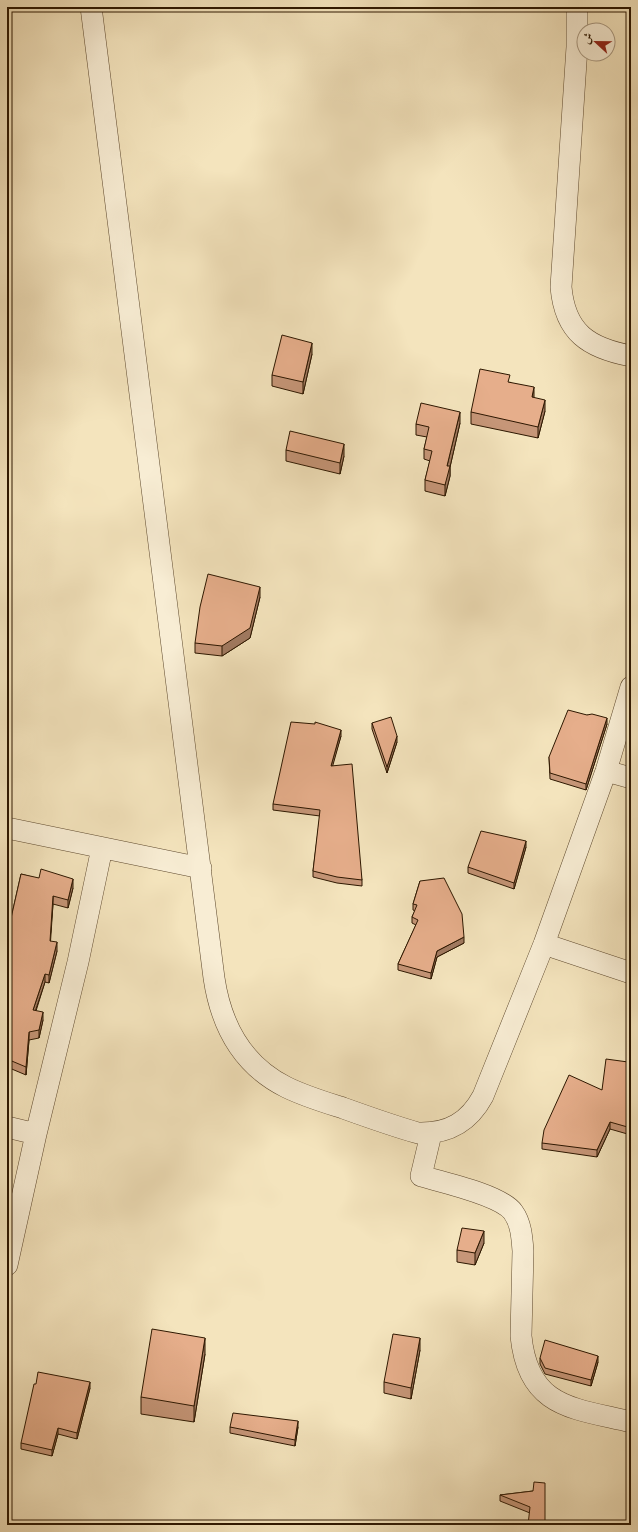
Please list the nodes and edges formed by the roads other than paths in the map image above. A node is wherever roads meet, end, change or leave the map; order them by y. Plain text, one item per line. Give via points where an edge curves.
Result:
1 (91, 7) edge
2 (577, 7) edge
3 (631, 356) edge
4 (631, 687) edge
5 (606, 771) junction
6 (631, 778) edge
7 (7, 828) edge
8 (102, 848) junction
9 (201, 868) junction
10 (544, 944) junction
11 (631, 973) edge
12 (7, 1127) edge
13 (36, 1134) junction
14 (431, 1134) junction
15 (7, 1265) edge
16 (631, 1422) edge

1 - 9 street
2 - 3 street via 577,47 562,300 565,312 579,334 601,349
4 - 5 street
5 - 6 street
5 - 10 street
7 - 8 street
8 - 9 street
8 - 13 street via 78,962
9 - 14 street via 217,1000 236,1041 250,1059 286,1087 405,1129
10 - 11 street
10 - 14 street via 477,1107 457,1126
12 - 13 street
13 - 15 street
14 - 16 street via 421,1176 479,1193 502,1203 513,1211 519,1223 523,1250 522,1350 526,1364 540,1388 563,1405 576,1410

